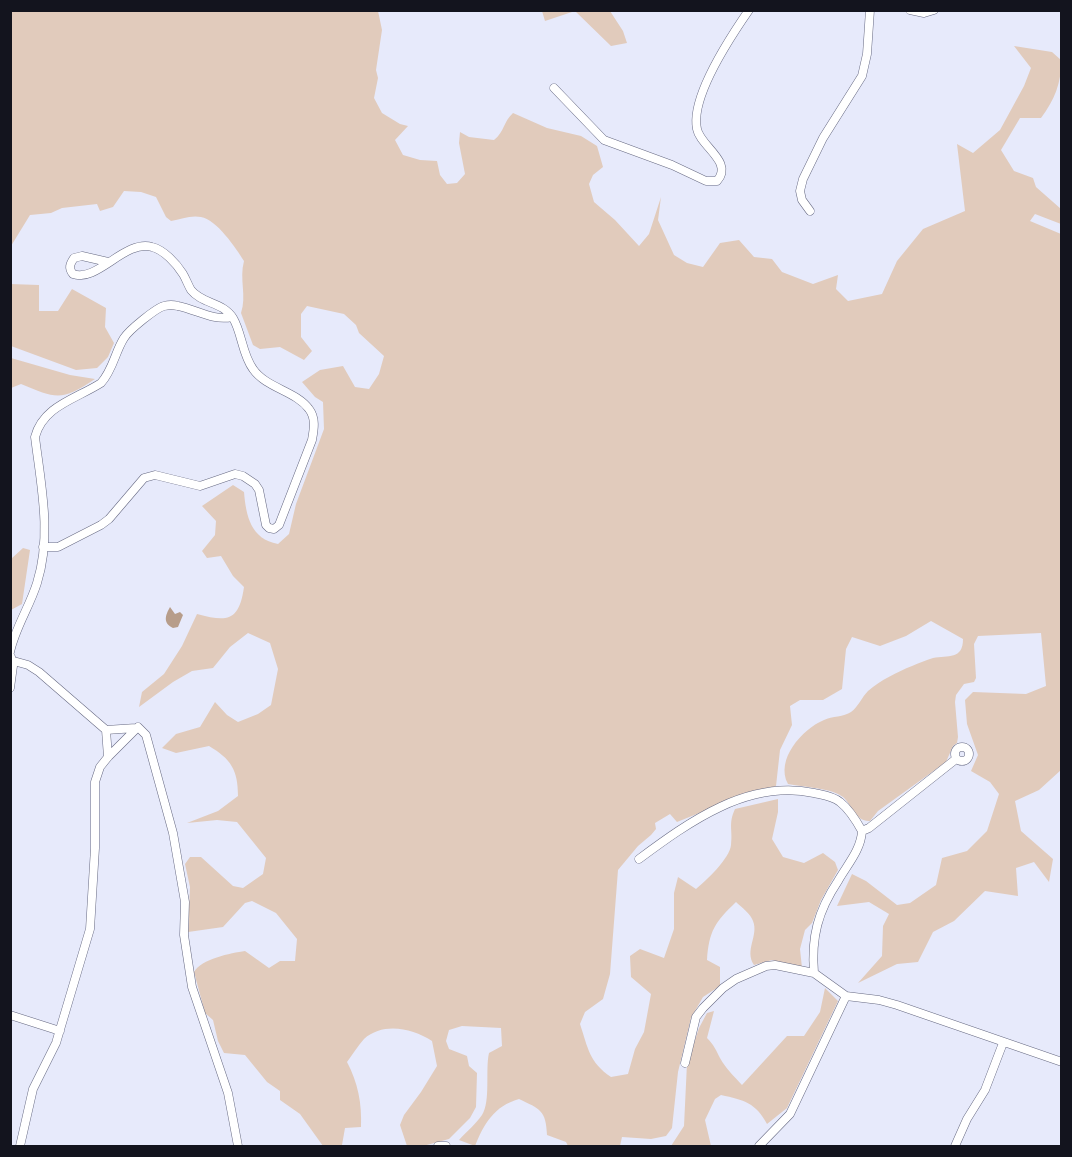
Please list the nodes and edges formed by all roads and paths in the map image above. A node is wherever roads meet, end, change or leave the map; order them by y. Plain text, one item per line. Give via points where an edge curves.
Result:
1 (749, 10) edge
2 (870, 10) edge
3 (910, 10) edge
4 (934, 10) edge
5 (554, 88) dead end
6 (810, 211) dead end
7 (108, 262) dead end
8 (232, 317) junction
9 (43, 547) junction
10 (11, 657) edge
11 (10, 688) edge
12 (138, 727) junction
13 (106, 730) junction
14 (108, 757) junction
15 (956, 759) dead end
16 (862, 831) junction
17 (639, 859) dead end
18 (814, 973) junction
19 (846, 996) junction
20 (10, 1015) edge
21 (60, 1031) junction
22 (1003, 1042) junction
23 (1062, 1062) edge
24 (685, 1063) dead end
25 (20, 1146) edge
26 (238, 1146) edge
27 (438, 1146) edge
28 (446, 1146) edge
29 (759, 1146) edge
30 (955, 1146) edge

1 - 5 street via 707,80 698,107 697,129 717,156 722,171 717,181 706,181 604,140
2 - 6 street via 862,76 823,138 803,179 800,191
3 - 4 street
7 - 8 street via 135,247 160,249 196,294
8 - 9 street via 220,319 177,306 163,306 125,336 101,383 44,418 35,437 45,520
8 - 9 street via 253,370 305,405 312,414 312,440 279,525 274,529 266,525 259,490 243,476 235,474 200,486 155,475 144,478 101,525 58,547
9 - 10 street via 38,582
10 - 11 street
10 - 13 street via 39,672
12 - 13 street
12 - 14 street
12 - 26 street via 146,735 174,833 192,987 228,1093
13 - 14 street
14 - 21 street via 95,782 90,929
15 - 16 street
16 - 17 street via 834,798 780,789 739,799 709,812
16 - 18 street via 857,851 818,920
18 - 19 street
18 - 24 street via 771,964 723,988 696,1017
19 - 22 street via 897,1005
19 - 29 street via 790,1114
20 - 21 street
21 - 25 street via 33,1089
22 - 23 street
22 - 30 street via 986,1090
27 - 28 street

